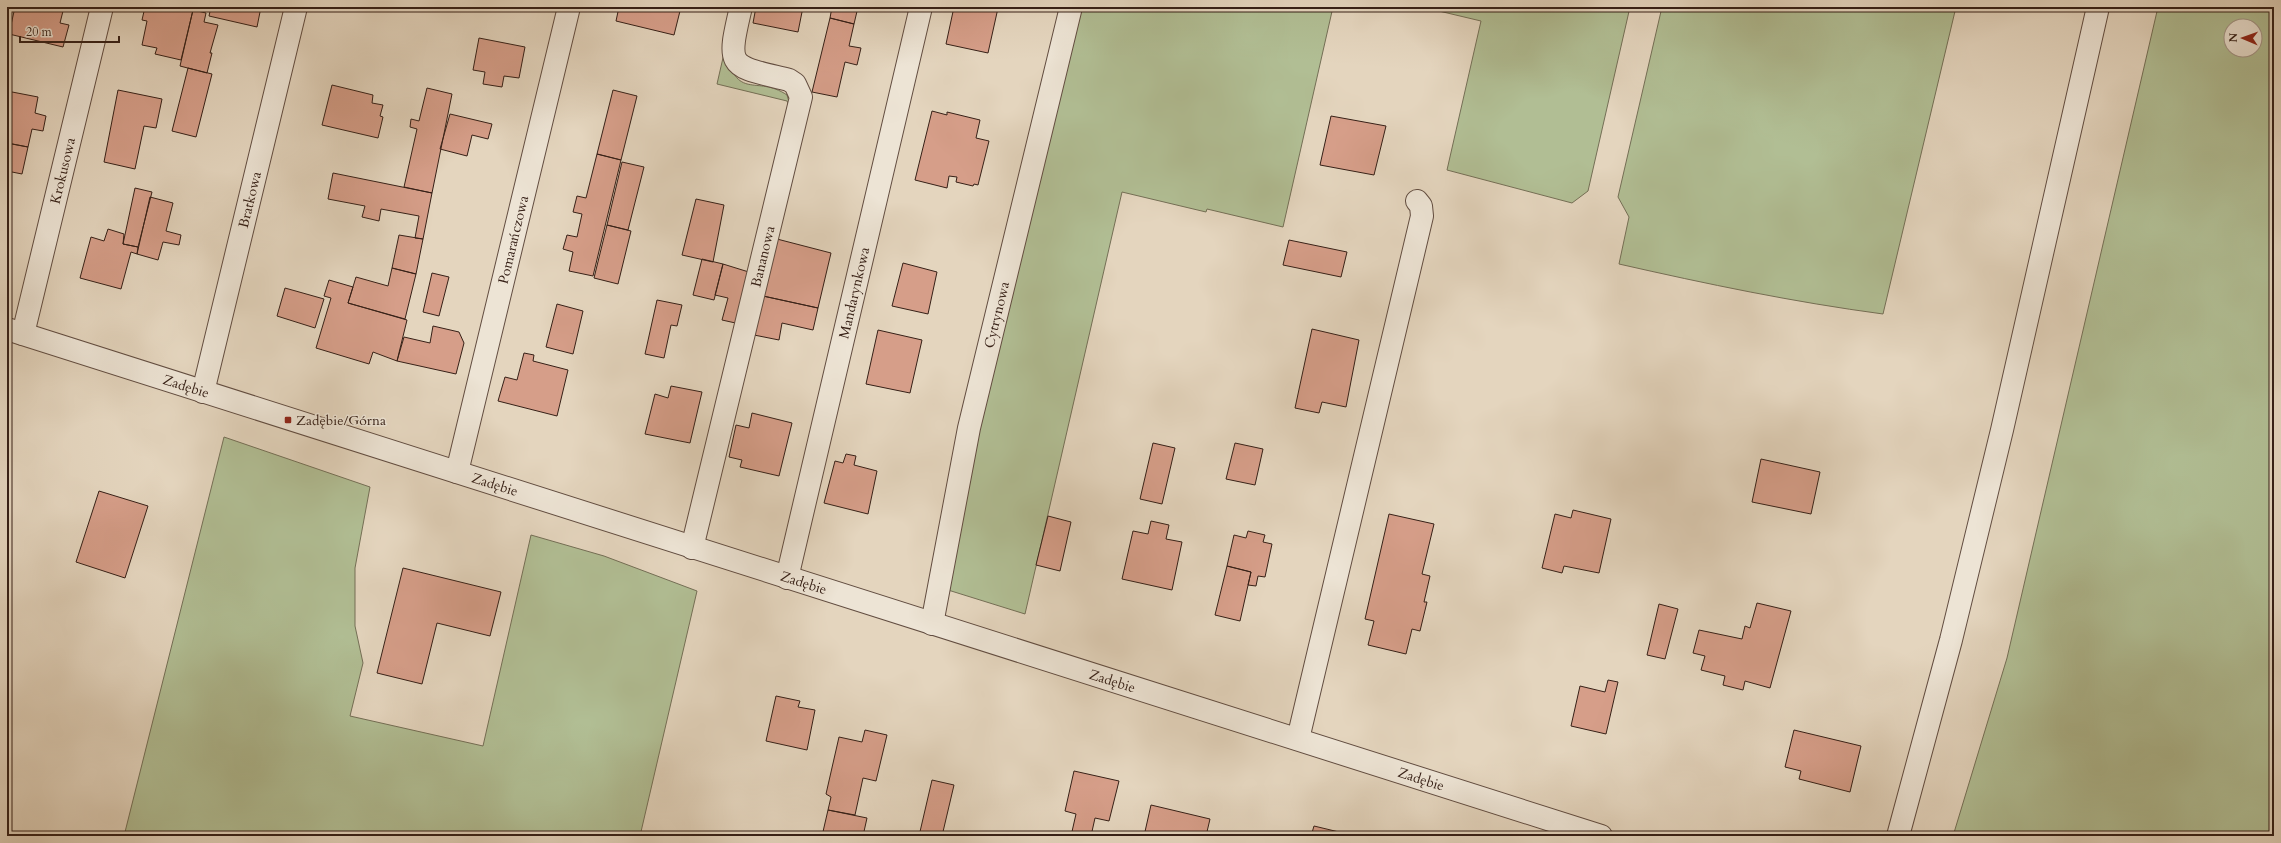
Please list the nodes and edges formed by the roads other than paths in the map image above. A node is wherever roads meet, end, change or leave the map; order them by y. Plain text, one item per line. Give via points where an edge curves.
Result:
1 (102, 7) edge
2 (296, 7) edge
3 (569, 7) edge
4 (741, 7) edge
5 (921, 7) edge
6 (1071, 7) edge
7 (2098, 7) edge
8 (1417, 201) dead end
9 (15, 332) edge
10 (203, 392) junction
11 (457, 472) junction
12 (692, 548) junction
13 (787, 578) junction
14 (932, 624) junction
15 (1298, 739) junction
16 (1601, 836) edge
17 (1898, 836) edge

1 - 9 street, Krokusowa
2 - 10 street, Bratkowa
3 - 11 street, Pomarańczowa
4 - 12 street, Bananowa via 733,42 732,53 735,61 742,67 789,80 795,84 801,98
5 - 13 street, Mandarynkowa
6 - 14 street, Cytrynowa via 969,428
7 - 17 street via 2002,430 1951,640
8 - 15 street via 1421,206 1422,216
9 - 10 street, Zadębie
10 - 11 street, Zadębie
11 - 12 street, Zadębie
12 - 13 street, Zadębie
13 - 14 street, Zadębie
14 - 15 street, Zadębie
15 - 16 street, Zadębie

